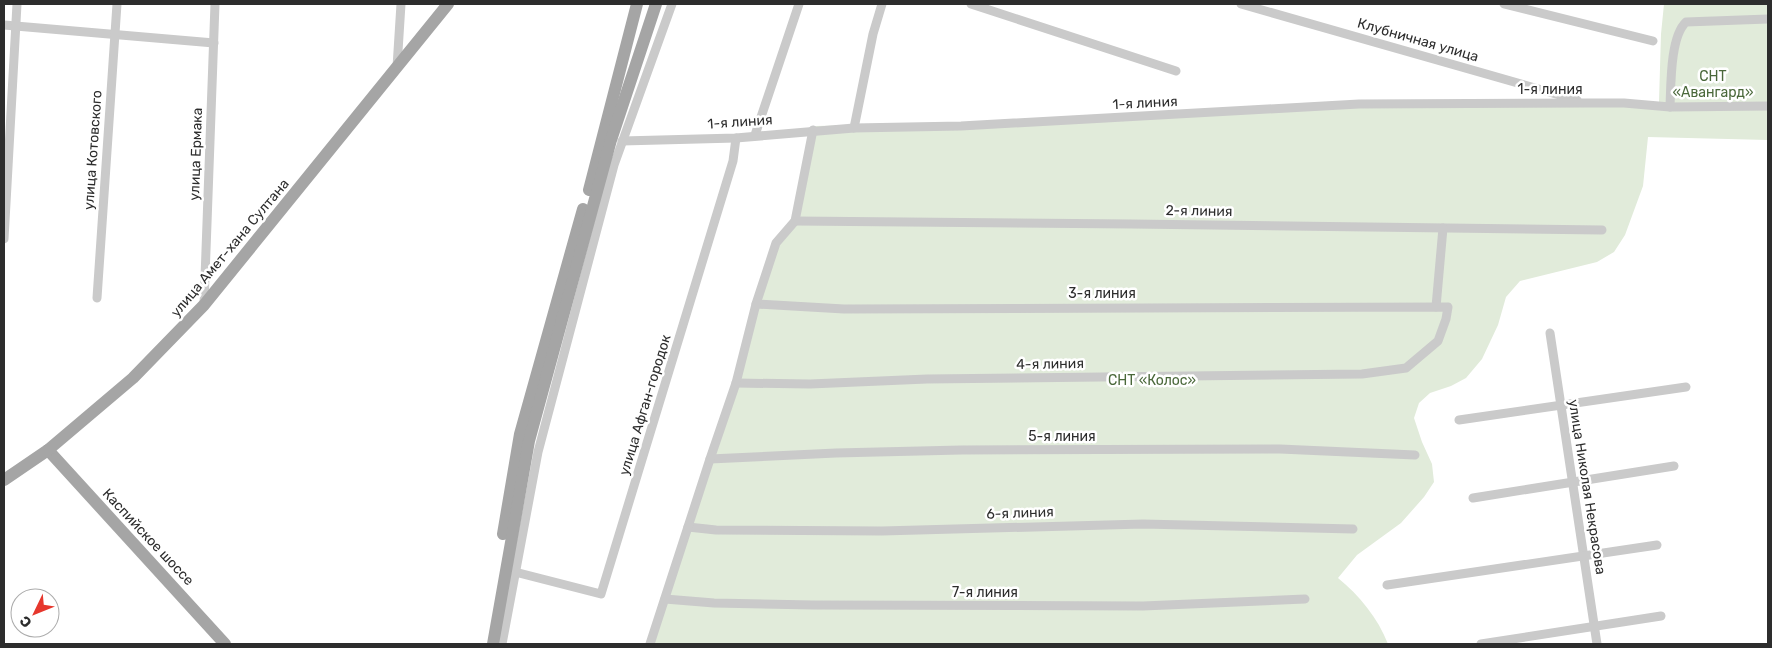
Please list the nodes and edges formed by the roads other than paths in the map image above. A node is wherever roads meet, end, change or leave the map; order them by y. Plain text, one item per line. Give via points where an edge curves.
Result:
1 (17, 4) edge
2 (116, 4) edge
3 (214, 4) edge
4 (401, 4) edge
5 (448, 4) edge
6 (637, 4) edge
7 (656, 4) edge
8 (672, 4) edge
9 (799, 4) edge
10 (882, 4) edge
11 (971, 4) edge
12 (1241, 4) edge
13 (1504, 4) edge
14 (1768, 19) edge
15 (4, 25) edge
16 (15, 26) junction
17 (115, 33) junction
18 (1653, 41) dead end
19 (214, 43) junction
20 (397, 68) junction
21 (1176, 70) dead end
22 (1588, 103) junction
23 (1768, 106) edge
24 (1670, 107) junction
25 (7, 126) edge
26 (854, 128) junction
27 (813, 130) junction
28 (755, 135) junction
29 (736, 138) junction
30 (622, 141) junction
31 (795, 221) junction
32 (1443, 228) junction
33 (1602, 230) dead end
34 (4, 239) edge
35 (97, 298) dead end
36 (756, 304) junction
37 (204, 305) junction
38 (1436, 307) junction
39 (1448, 307) joint
40 (1550, 333) dead end
41 (736, 383) junction
42 (1686, 387) dead end
43 (1560, 405) junction
44 (1459, 420) dead end
45 (48, 450) junction
46 (1415, 455) dead end
47 (710, 459) junction
48 (1674, 466) dead end
49 (4, 480) edge
50 (1572, 482) junction
51 (1473, 498) dead end
52 (688, 527) junction
53 (1353, 529) dead end
54 (1657, 545) dead end
55 (1583, 556) junction
56 (515, 572) junction
57 (1387, 585) dead end
58 (664, 599) junction
59 (1306, 599) dead end
60 (1661, 616) dead end
61 (1594, 626) junction
62 (225, 644) edge
63 (484, 644) edge
64 (493, 644) edge
65 (502, 644) edge
66 (650, 644) edge
67 (1481, 644) edge
68 (1597, 644) edge

1 - 16 street
2 - 17 street, улица Котовского
3 - 19 street, улица Ермака
4 - 20 street
5 - 20 main road, улица Амет-хана Султана
6 - 63 main road via 590,188 520,434
7 - 64 main road via 611,140 529,441
8 - 30 street
9 - 28 street
10 - 26 street via 872,34
11 - 21 street
12 - 22 street, Клубничная улица
13 - 18 street
14 - 24 street via 1686,22 1678,34
15 - 16 street
16 - 17 street
16 - 25 street
17 - 19 street
17 - 35 street, улица Котовского
19 - 37 street, улица Ермака
20 - 37 main road, улица Амет-хана Султана
22 - 24 street, 1-я линия
22 - 26 street, 1-я линия via 1359,104 961,126
23 - 24 street, 1-я линия
25 - 34 street
26 - 27 street, 1-я линия
27 - 28 street, 1-я линия
27 - 31 street
28 - 29 street, 1-я линия
29 - 30 street, 1-я линия
29 - 56 street, улица Афган-городок via 733,162 601,594
30 - 56 street via 538,452
31 - 32 street, 2-я линия
31 - 36 street via 776,243
32 - 33 street, 2-я линия
32 - 38 street
36 - 38 street, 3-я линия via 844,309
36 - 41 street
37 - 45 main road, улица Амет-хана Султана via 133,378
38 - 39 street, 3-я линия
39 - 41 street, 4-я линия via 1438,341 1406,368 1362,374
40 - 43 street, улица Николая Некрасова
41 - 47 street
42 - 43 street
43 - 44 street
43 - 50 street, улица Николая Некрасова
45 - 49 main road, улица Амет-хана Султана
45 - 62 main road, Каспийское шоссе
46 - 47 street, 5-я линия via 1280,449 981,450
47 - 52 street
48 - 50 street
50 - 51 street
50 - 55 street, улица Николая Некрасова
52 - 53 street, 6-я линия via 882,531 1143,524
52 - 58 street
54 - 55 street
55 - 57 street
55 - 61 street, улица Николая Некрасова
56 - 65 street
58 - 59 street, 7-я линия via 813,605 1143,606
58 - 66 street
60 - 61 street
61 - 67 street
61 - 68 street, улица Николая Некрасова

